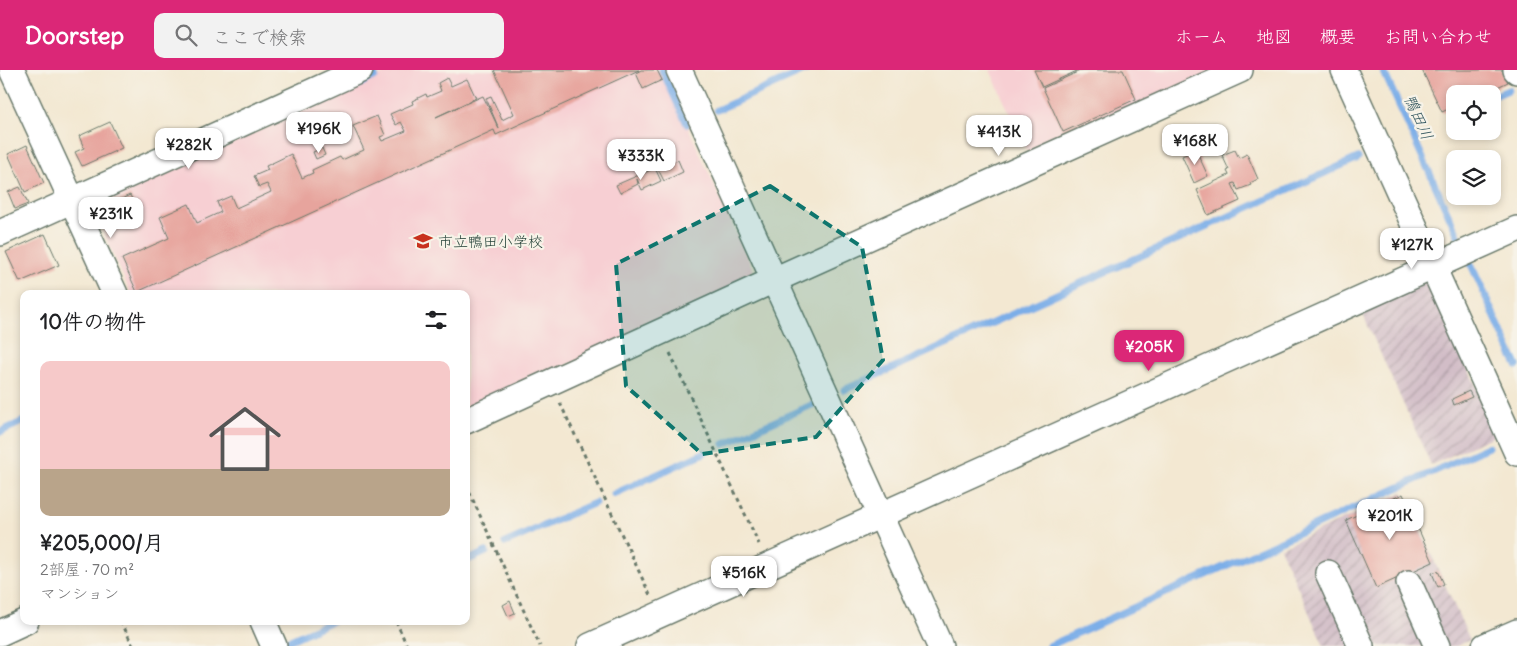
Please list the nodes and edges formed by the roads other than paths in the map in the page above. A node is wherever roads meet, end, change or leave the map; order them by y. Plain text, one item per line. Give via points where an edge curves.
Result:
1 (360, 70) edge
2 (679, 70) edge
3 (1240, 70) edge
4 (1344, 70) edge
5 (11, 84) edge
6 (72, 201) junction
7 (1517, 229) edge
8 (0, 233) edge
9 (1439, 264) junction
10 (774, 280) junction
11 (113, 290) edge
12 (470, 419) edge
13 (1517, 454) edge
14 (881, 514) junction
15 (1328, 573) dead end
16 (1408, 583) dead end
17 (20, 624) edge
18 (265, 625) edge
19 (1517, 632) edge
20 (0, 633) edge
21 (274, 646) edge
22 (590, 646) edge
23 (940, 646) edge
24 (1361, 646) edge
25 (1437, 646) edge
26 (1485, 646) edge

1 - 6 street
2 - 10 street
3 - 10 street
4 - 9 street
5 - 6 street
6 - 8 street
6 - 11 street
7 - 9 street
9 - 13 street
9 - 14 street
10 - 12 street
10 - 14 street
14 - 22 street
14 - 23 street
15 - 24 street
16 - 25 street
17 - 20 street
18 - 21 street
19 - 26 street

